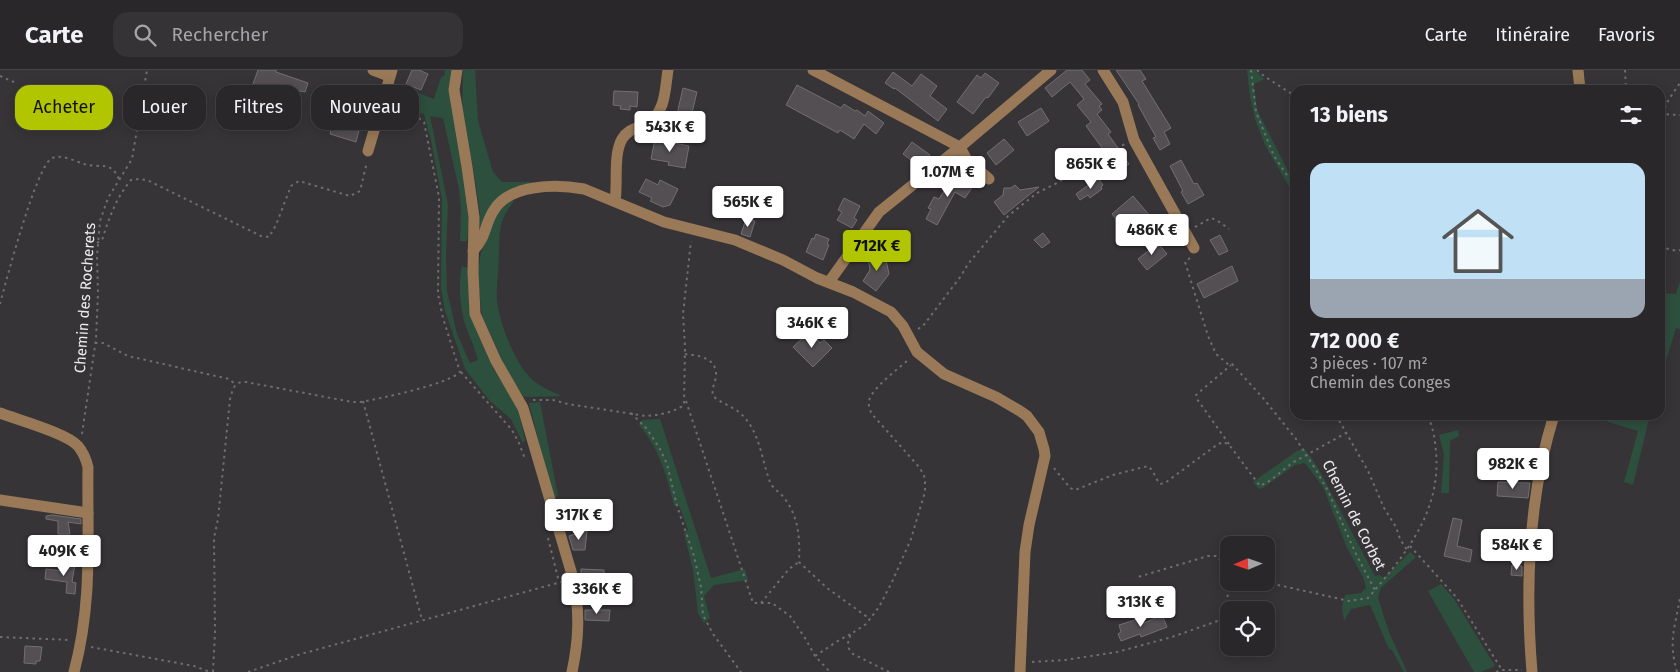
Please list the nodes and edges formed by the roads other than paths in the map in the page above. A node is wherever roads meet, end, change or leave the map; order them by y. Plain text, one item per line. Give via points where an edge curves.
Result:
1 (373, 70) edge
2 (457, 70) edge
3 (668, 70) edge
4 (813, 70) edge
5 (1051, 70) edge
6 (1103, 70) edge
7 (1578, 70) edge
8 (390, 73) edge
9 (1580, 85) edge
10 (960, 147) junction
11 (368, 151) road end
12 (989, 179) dead end
13 (615, 201) junction
14 (473, 250) junction
15 (1192, 253) road end
16 (829, 282) junction
17 (0, 413) edge
18 (1553, 420) edge
19 (0, 500) edge
20 (88, 513) junction
21 (1021, 667) edge
22 (1528, 671) edge
23 (74, 672) edge
24 (572, 672) edge

1 - 8 street
2 - 14 street via 454,90 472,196
3 - 13 street via 658,113 648,122 630,130 621,141
4 - 10 street
5 - 10 street
6 - 15 street via 1122,102 1134,140
7 - 9 street
8 - 11 street
10 - 12 street via 967,160
10 - 16 street via 879,212
13 - 14 street via 576,188 517,191 509,194 495,208 481,243
13 - 16 street via 664,222 735,240
14 - 24 street via 475,314 496,361 523,408 573,578 579,636
16 - 21 street via 891,312 917,352 944,374 1020,411 1034,425 1042,440 1044,460 1025,552
17 - 20 street via 63,436 77,445 88,467
18 - 22 street via 1529,554
19 - 20 street
20 - 23 street via 89,571 82,642

